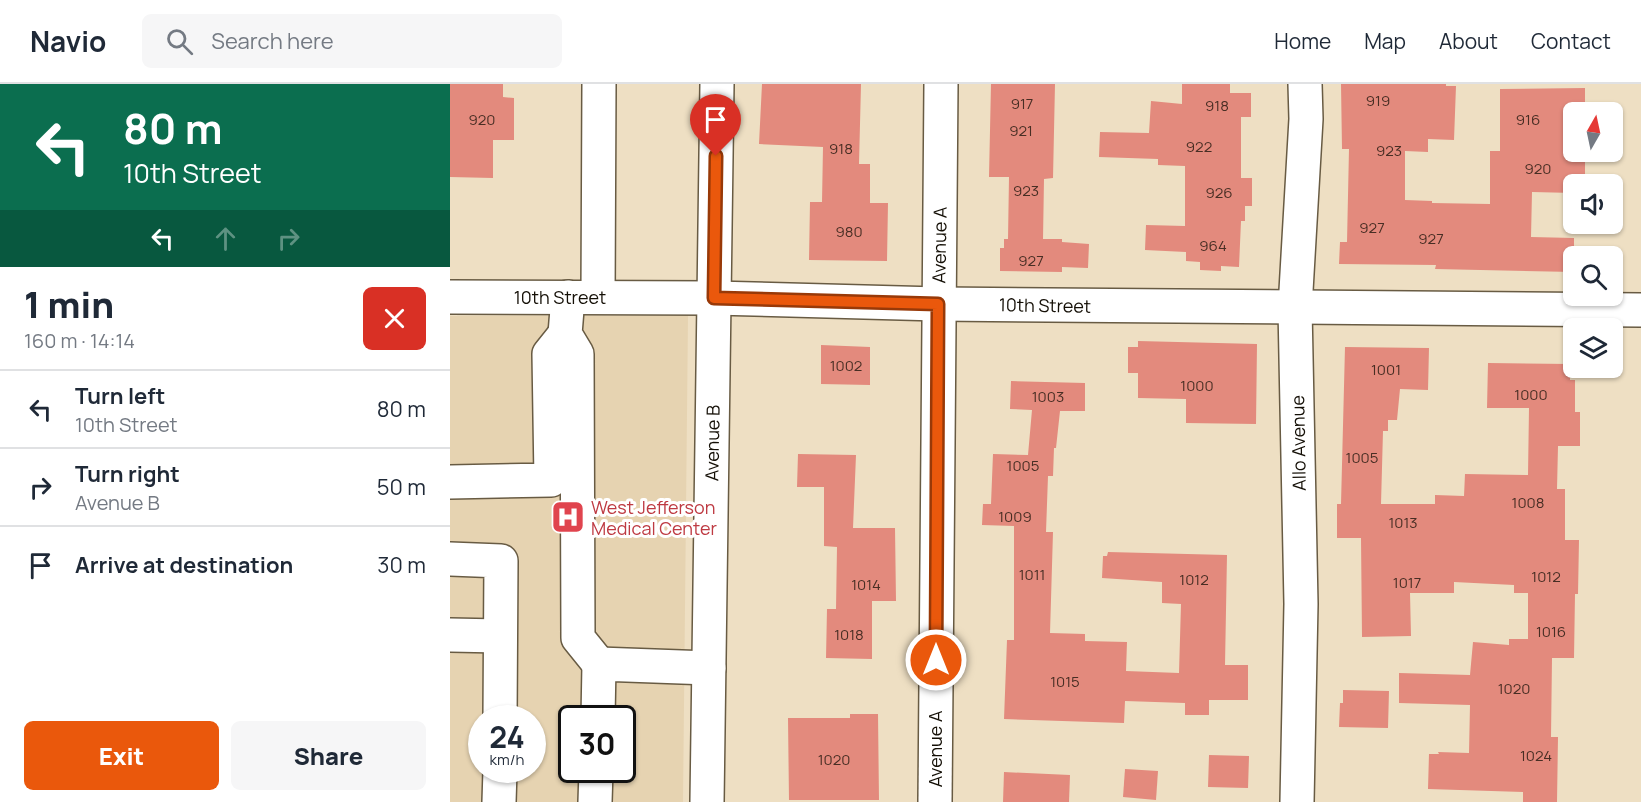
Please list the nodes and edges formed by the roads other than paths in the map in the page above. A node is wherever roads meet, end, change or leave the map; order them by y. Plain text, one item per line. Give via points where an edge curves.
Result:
1 (599, 84) edge
2 (717, 84) edge
3 (941, 84) edge
4 (1305, 84) edge
5 (450, 297) edge
6 (583, 297) junction
7 (714, 298) junction
8 (938, 304) junction
9 (1295, 308) junction
10 (1641, 310) edge
11 (565, 334) junction
12 (450, 482) edge
13 (450, 559) edge
14 (450, 634) edge
15 (500, 636) junction
16 (599, 664) junction
17 (709, 668) junction
18 (500, 705) edge
19 (598, 705) edge
20 (500, 783) edge
21 (596, 783) edge
22 (500, 802) edge
23 (595, 802) edge
24 (707, 802) edge
25 (935, 802) edge
26 (1297, 802) edge

1 - 6 street
2 - 7 street, Avenue B
3 - 8 street, Avenue A
4 - 9 street, Allo Avenue
5 - 6 street, 10th Street
6 - 7 street, 10th Street
6 - 11 street
7 - 8 street, 10th Street
7 - 17 street, Avenue B
8 - 9 street, 10th Street
8 - 25 street, Avenue A
9 - 10 street, 10th Street
9 - 26 street, Allo Avenue via 1301,604
11 - 12 street via 549,354 551,480
11 - 16 street via 578,354 578,638
13 - 15 street via 501,561
14 - 15 street
15 - 18 street
16 - 17 street
16 - 19 street
17 - 24 street, Avenue B
20 - 22 street
21 - 23 street

